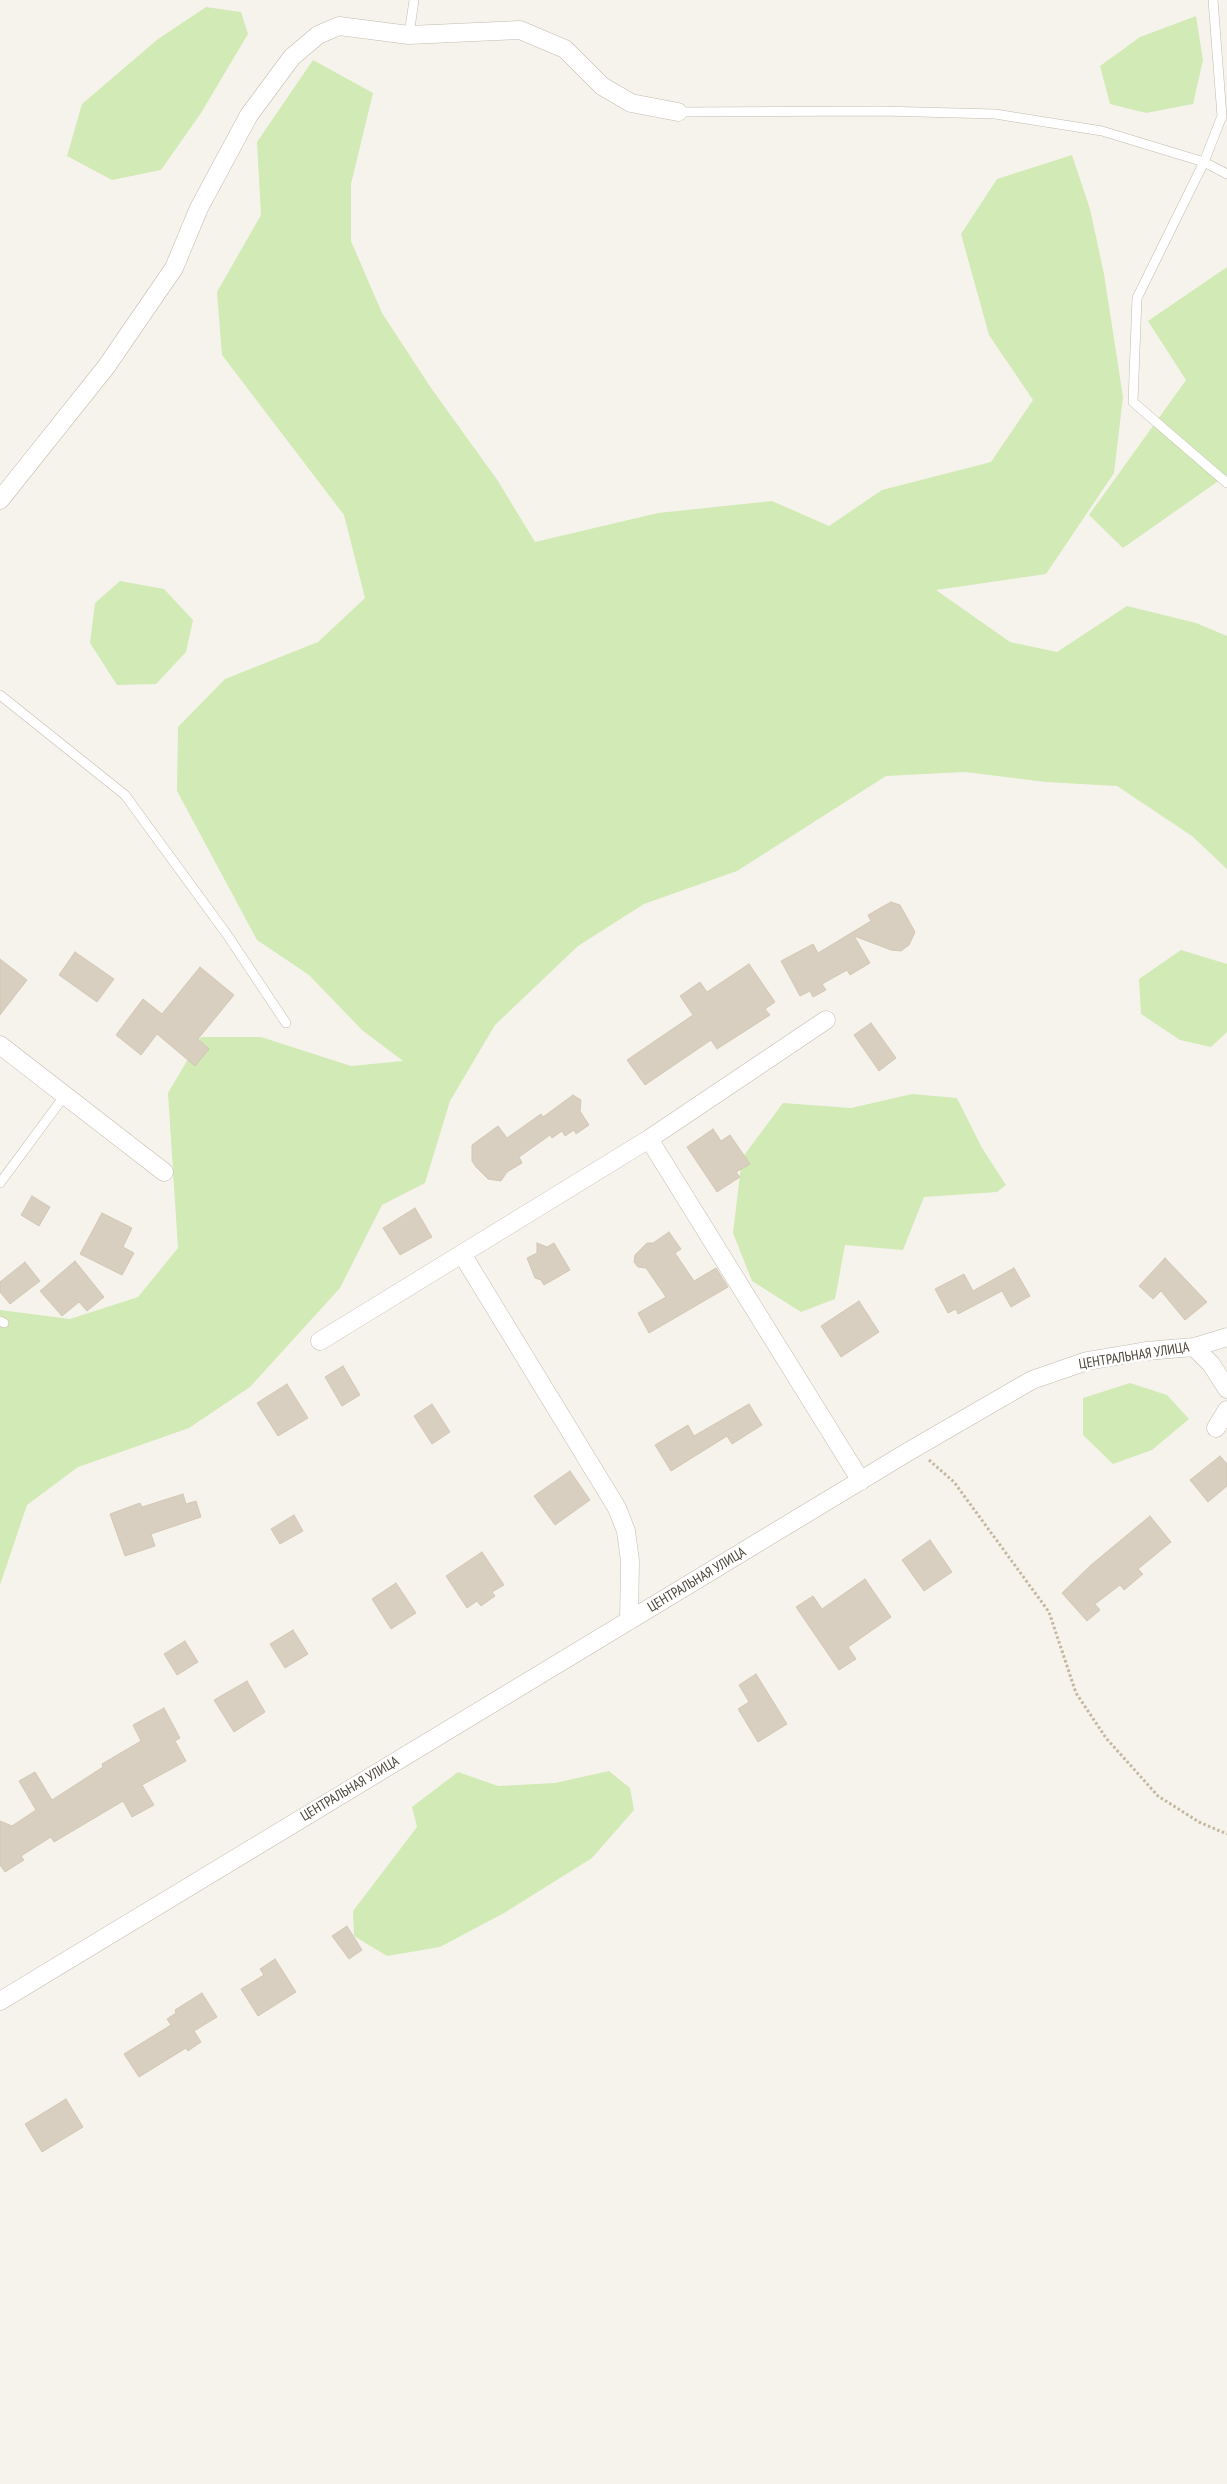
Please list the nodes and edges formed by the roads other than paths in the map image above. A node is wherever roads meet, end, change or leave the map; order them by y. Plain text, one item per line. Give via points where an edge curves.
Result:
1 (414, 0) edge
2 (1212, 0) edge
3 (409, 35) junction
4 (678, 112) joint
5 (1204, 162) junction
6 (1227, 174) edge
7 (1227, 483) edge
8 (0, 500) edge
9 (0, 695) edge
10 (826, 1020) dead end
11 (286, 1023) dead end
12 (0, 1045) edge
13 (65, 1095) junction
14 (649, 1138) junction
15 (164, 1172) dead end
16 (0, 1183) edge
17 (462, 1254) junction
18 (1227, 1337) edge
19 (320, 1341) dead end
20 (1194, 1347) junction
21 (1227, 1390) edge
22 (1227, 1410) edge
23 (1216, 1428) dead end
24 (861, 1481) junction
25 (630, 1620) junction
26 (0, 2001) edge

1 - 3 lane
2 - 5 lane via 1222,116
3 - 4 street via 520,30 565,49 602,86 631,103
3 - 8 street via 339,26 318,36 292,57 249,115 200,208 174,268 106,366
4 - 5 lane via 995,114 1102,131
5 - 6 lane
5 - 7 lane via 1137,298 1133,402
9 - 11 lane via 125,795 228,936
10 - 14 street
12 - 13 street
13 - 15 street
13 - 16 lane
14 - 17 street
14 - 24 street
17 - 19 street
17 - 25 street via 618,1508 626,1531 630,1561
18 - 20 street, ЦЕНТРАЛЬНАЯ УЛИЦА
20 - 21 street via 1211,1364
20 - 24 street, ЦЕНТРАЛЬНАЯ УЛИЦА via 1087,1361 1032,1380
22 - 23 street
24 - 25 street, ЦЕНТРАЛЬНАЯ УЛИЦА
25 - 26 street, ЦЕНТРАЛЬНАЯ УЛИЦА

